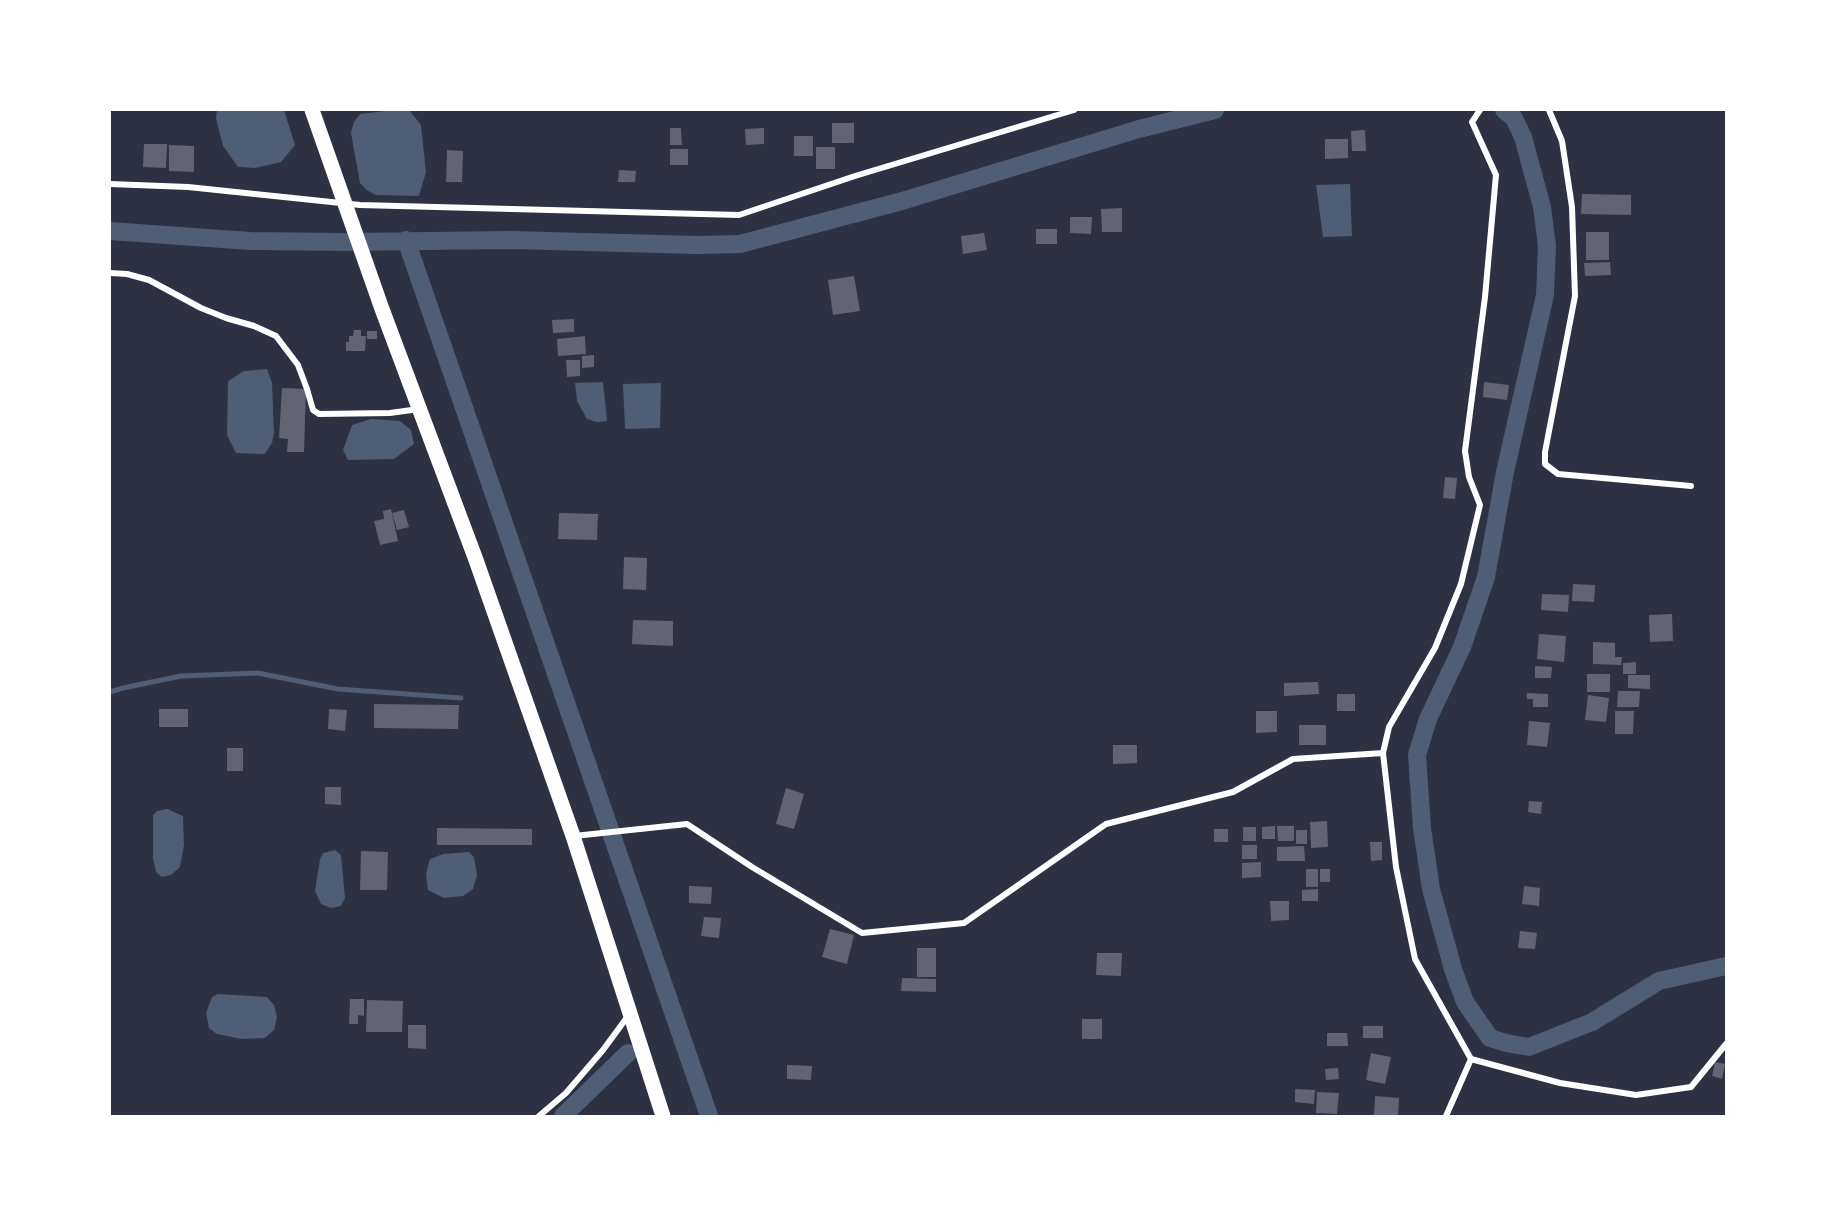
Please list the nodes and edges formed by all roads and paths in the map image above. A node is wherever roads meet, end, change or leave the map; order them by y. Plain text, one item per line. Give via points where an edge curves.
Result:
1 (312, 110) edge
2 (1074, 110) edge
3 (1480, 110) edge
4 (1549, 110) edge
5 (110, 184) edge
6 (110, 273) edge
7 (420, 409) junction
8 (1691, 486) dead end
9 (1383, 753) junction
10 (573, 836) junction
11 (630, 1014) junction
12 (1726, 1044) edge
13 (1471, 1059) junction
14 (539, 1116) edge
15 (663, 1116) edge
16 (1446, 1116) edge

1 - 7 main road
2 - 5 street via 739,215 360,205 188,187
3 - 9 street via 1472,122 1496,175 1465,451 1469,477 1480,505 1461,584 1435,648 1389,728
4 - 8 street via 1562,141 1572,207 1575,296 1545,464 1558,474
6 - 7 street via 148,280 201,308 276,336 298,365 313,410 320,414
7 - 10 main road
9 - 10 street via 1293,759 1233,792 1106,824 964,923 862,933 687,824
9 - 13 street via 1396,867 1415,959
10 - 11 main road
11 - 14 street via 566,1093
11 - 15 main road
12 - 13 street via 1691,1087 1636,1095 1560,1083
13 - 16 street

